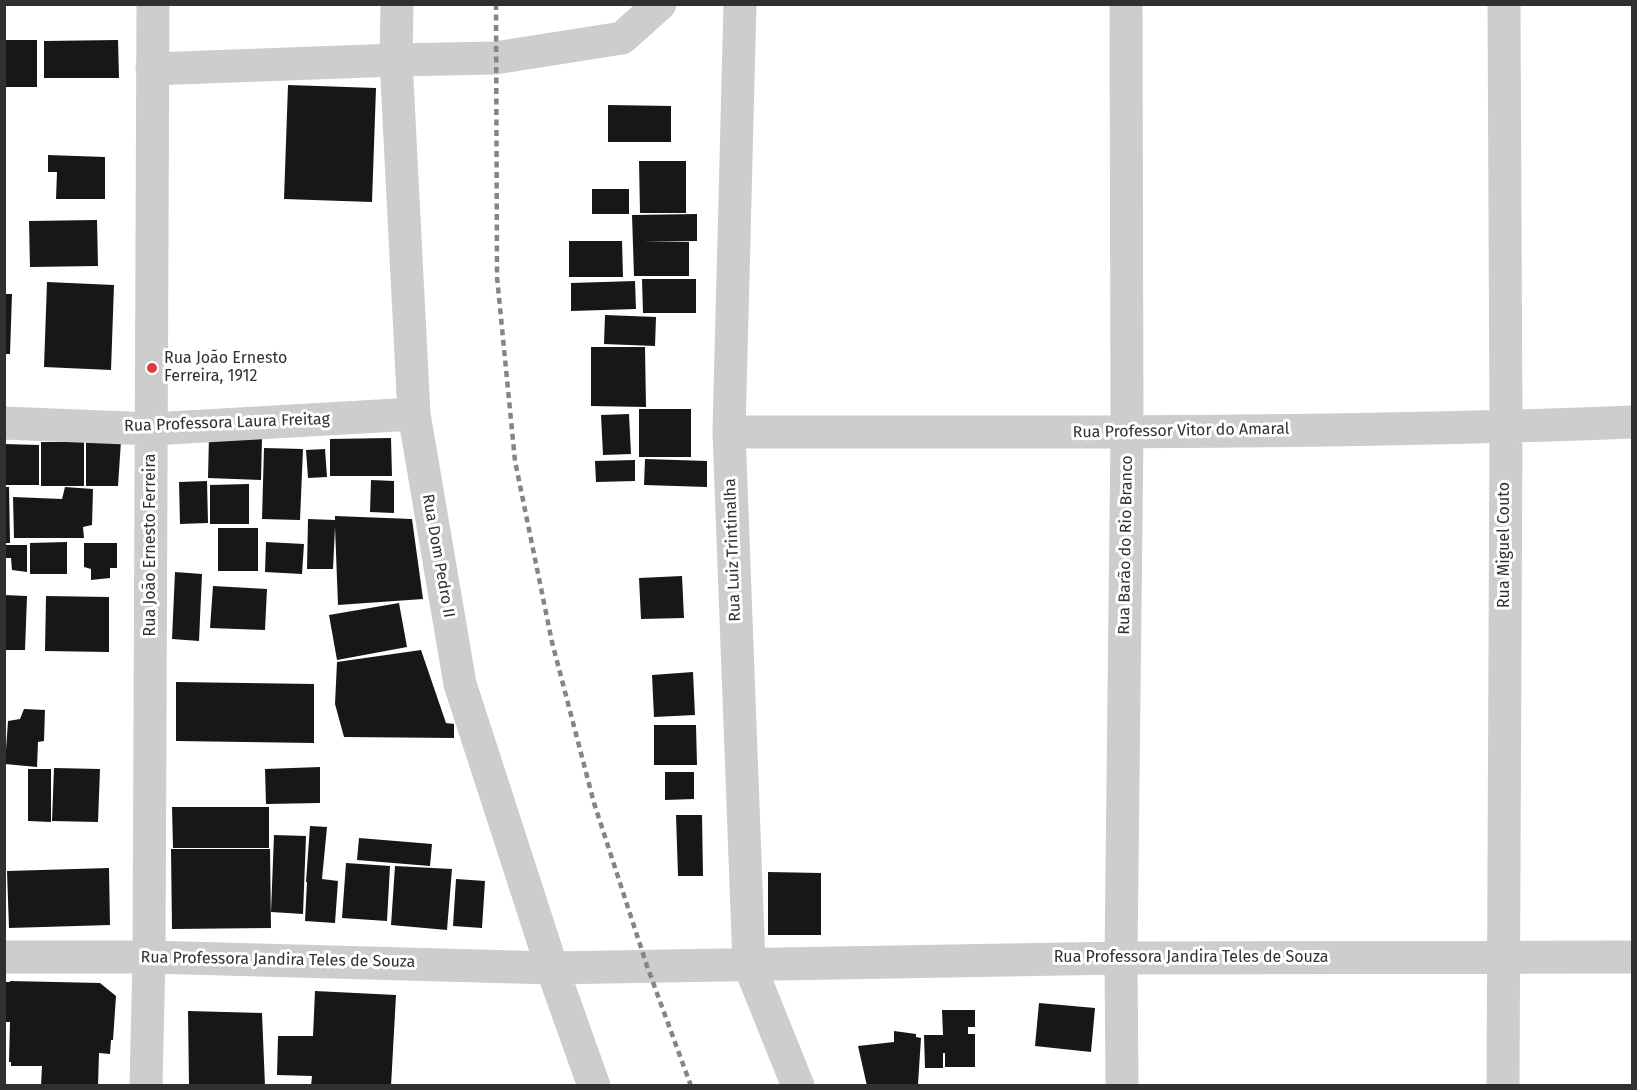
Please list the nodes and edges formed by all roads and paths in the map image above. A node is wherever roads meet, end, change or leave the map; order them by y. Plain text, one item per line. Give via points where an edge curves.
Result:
1 (153, 4) edge
2 (397, 4) edge
3 (660, 4) edge
4 (740, 4) edge
5 (1126, 4) edge
6 (1504, 4) edge
7 (396, 60) junction
8 (152, 69) junction
9 (414, 414) junction
10 (1632, 422) edge
11 (4, 423) edge
12 (1506, 427) junction
13 (152, 429) junction
14 (729, 432) junction
15 (1127, 432) junction
16 (4, 957) edge
17 (149, 957) junction
18 (1504, 957) junction
19 (1632, 957) edge
20 (1121, 958) junction
21 (749, 964) junction
22 (552, 968) junction
23 (146, 1086) edge
24 (594, 1086) edge
25 (798, 1086) edge
26 (1122, 1086) edge
27 (1503, 1086) edge

1 - 8 street, Rua João Ernesto Ferreira
2 - 7 street, Rua Dom Pedro II
3 - 7 street via 622,38 495,58
4 - 14 street, Rua Luiz Trintinalha
5 - 15 street, Rua Barão do Rio Branco
6 - 12 street, Rua Miguel Couto
7 - 8 street
7 - 9 street, Rua Dom Pedro II
8 - 13 street, Rua João Ernesto Ferreira
9 - 13 street, Rua Professora Laura Freitag
9 - 22 street, Rua Dom Pedro II via 460,684
10 - 12 street, Rua Professor Vitor do Amaral
11 - 13 street, Rua Professora Laura Freitag
12 - 15 street, Rua Professor Vitor do Amaral
12 - 18 street, Rua Miguel Couto
13 - 17 street, Rua João Ernesto Ferreira
14 - 15 street, Rua Professor Vitor do Amaral
14 - 21 street, Rua Luiz Trintinalha
15 - 20 street, Rua Barão do Rio Branco
16 - 17 street, Rua Professora Jandira Teles de Souza
17 - 22 street, Rua Professora Jandira Teles de Souza
17 - 23 street, Rua João Ernesto Ferreira
18 - 19 street, Rua Professora Jandira Teles de Souza
18 - 20 street, Rua Professora Jandira Teles de Souza
18 - 27 street, Rua Miguel Couto
20 - 21 street, Rua Professora Jandira Teles de Souza
20 - 26 street, Rua Barão do Rio Branco
21 - 22 street, Rua Professora Jandira Teles de Souza
21 - 25 street, Rua Luiz Trintinalha
22 - 24 street, Rua Dom Pedro II

